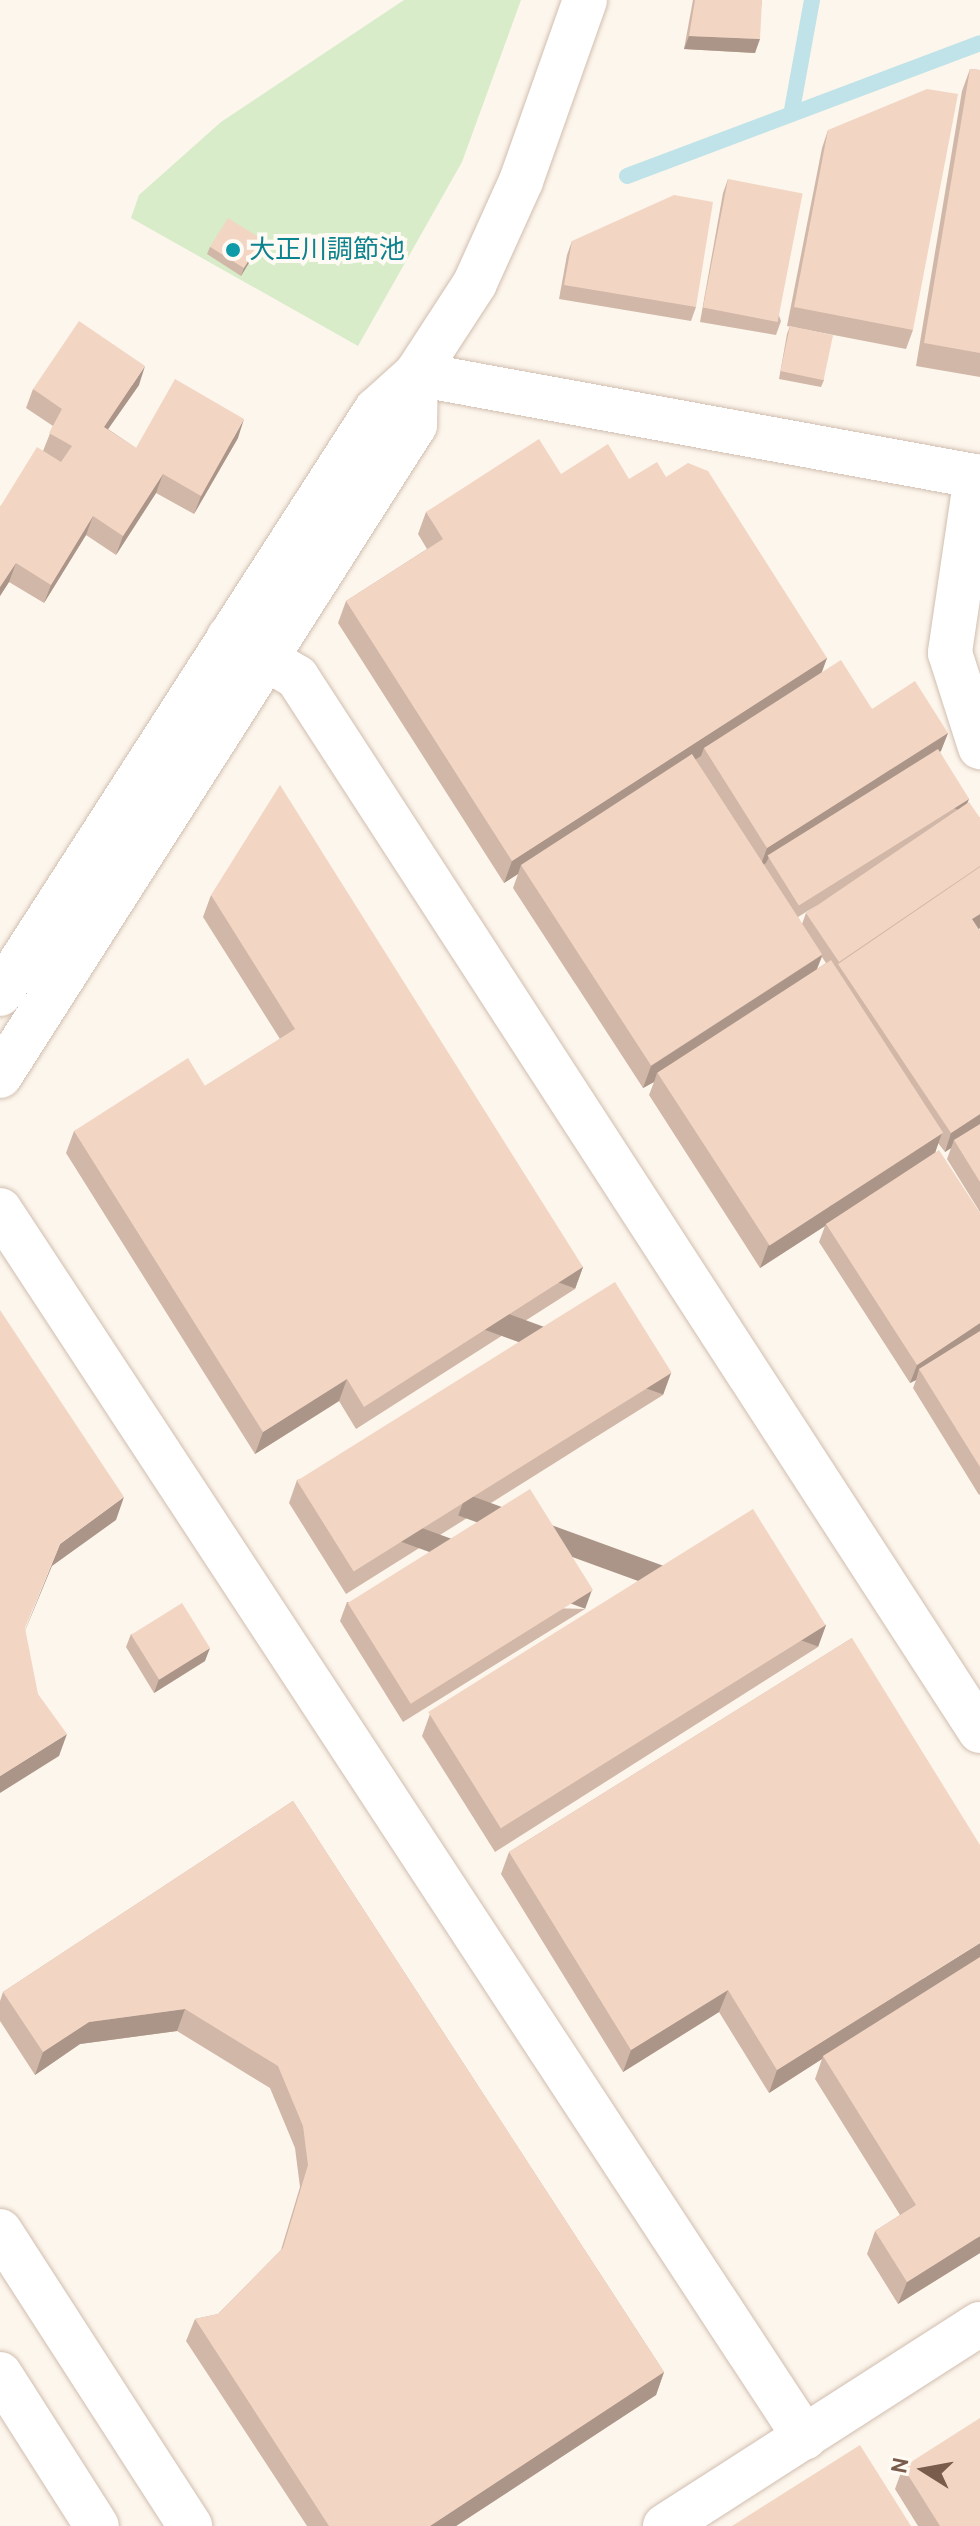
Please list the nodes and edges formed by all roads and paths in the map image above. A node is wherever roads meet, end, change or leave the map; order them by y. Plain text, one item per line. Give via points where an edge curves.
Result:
1 (585, 0) edge
2 (416, 374) junction
3 (978, 477) edge
4 (247, 647) junction
5 (980, 747) edge
6 (0, 994) edge
7 (0, 1076) edge
8 (0, 1210) edge
9 (980, 1731) edge
10 (0, 2231) edge
11 (980, 2324) edge
12 (3, 2386) edge
13 (805, 2438) junction
14 (97, 2526) edge
15 (190, 2526) edge
16 (665, 2526) edge

1 - 2 street via 521,181 475,283
2 - 3 street
2 - 4 street via 376,410
3 - 5 street via 950,653
4 - 6 street
4 - 7 street
4 - 9 street via 297,677
8 - 13 street
10 - 15 street
11 - 13 street
12 - 14 street
13 - 16 street

